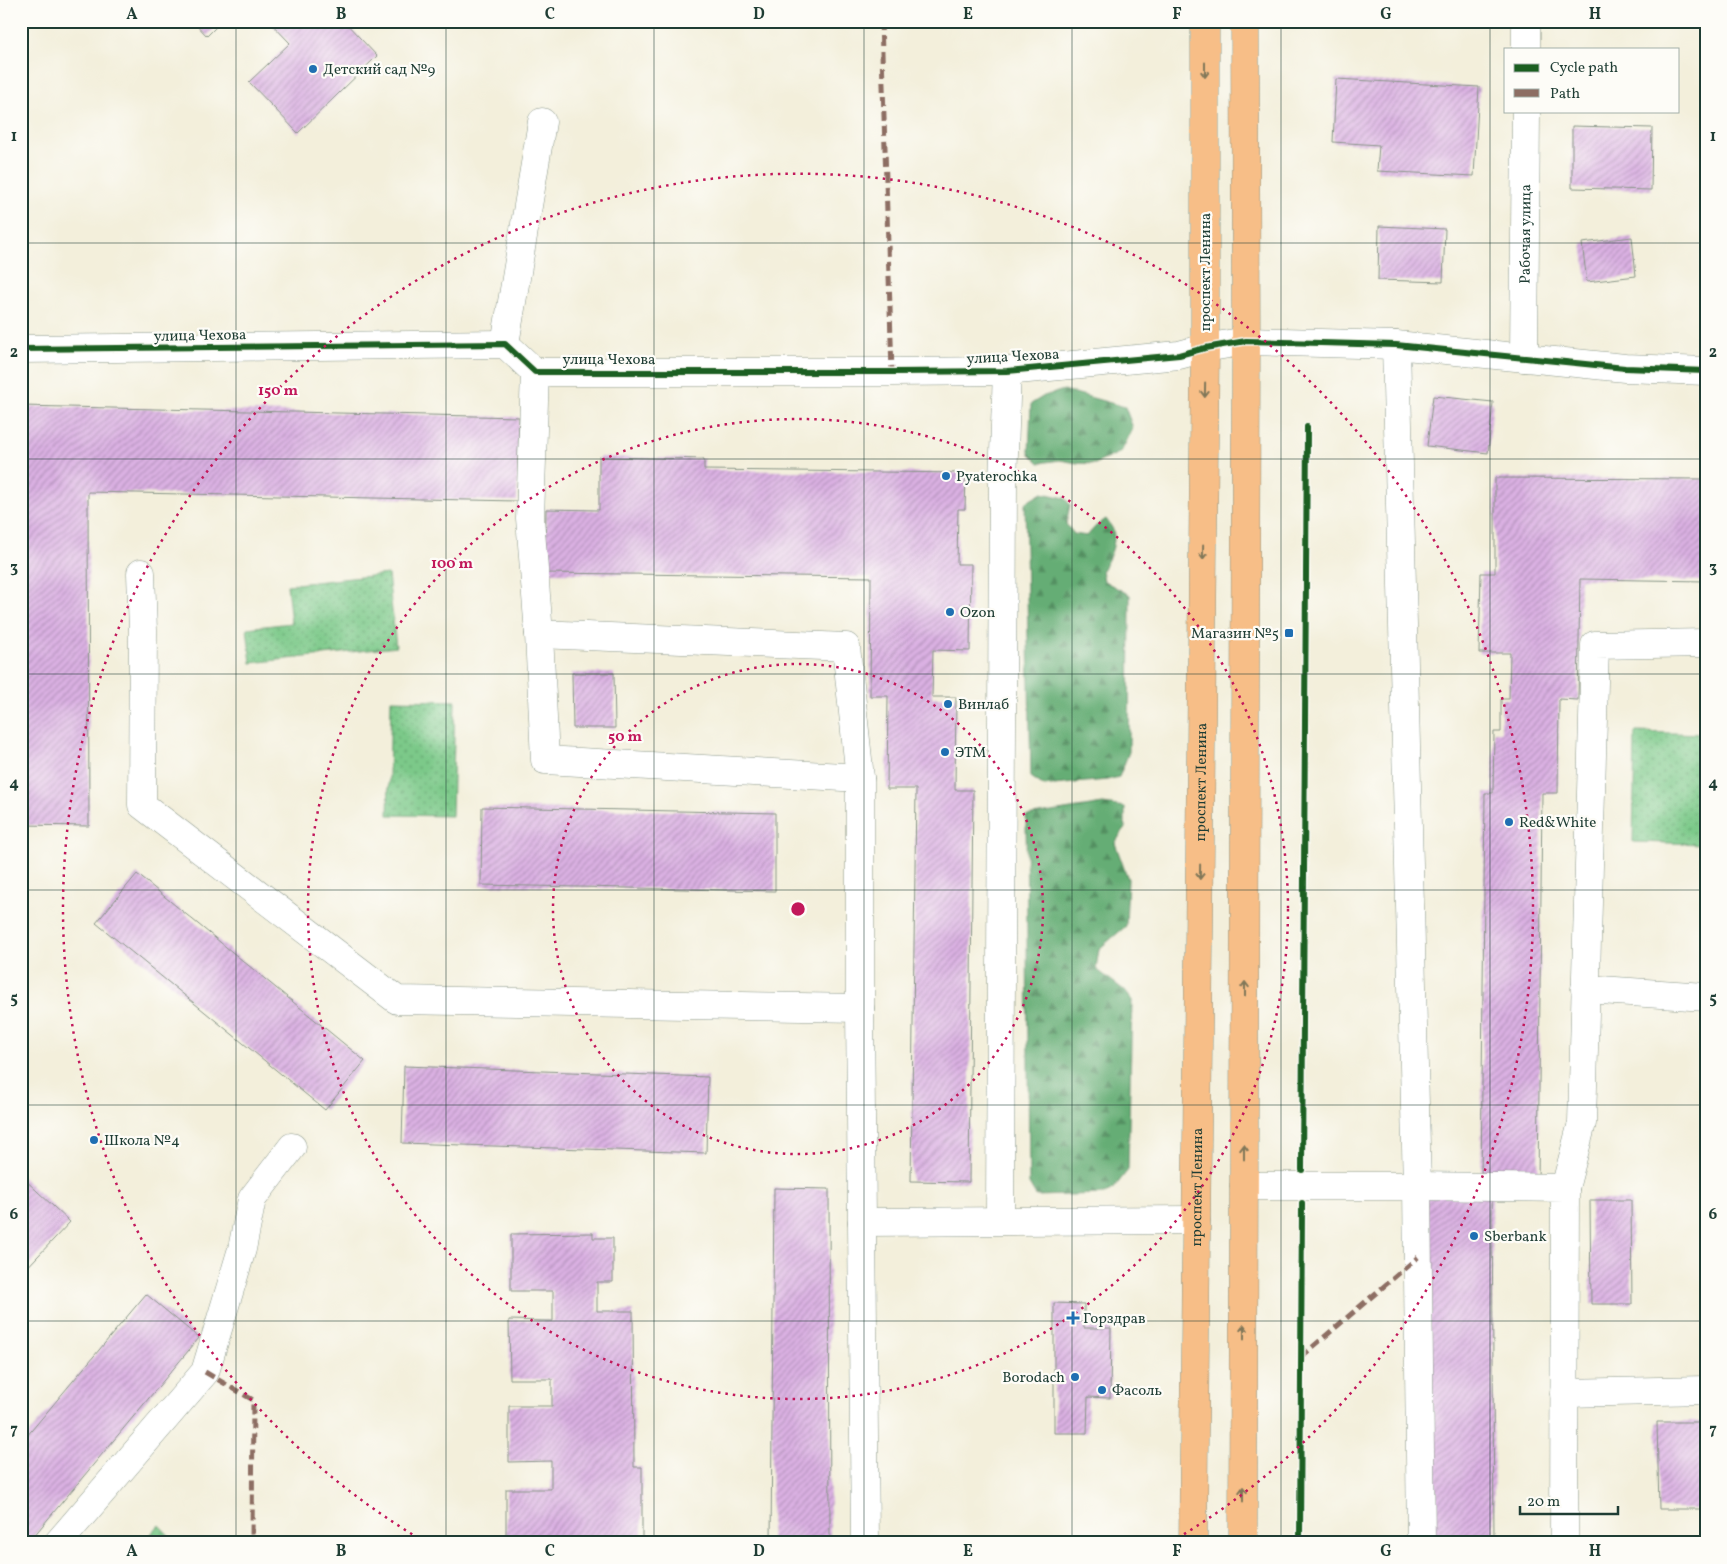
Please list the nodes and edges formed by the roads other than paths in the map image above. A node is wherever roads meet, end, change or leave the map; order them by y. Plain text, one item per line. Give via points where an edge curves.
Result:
1 (1205, 21) edge
2 (1245, 21) edge
3 (1526, 21) edge
4 (1526, 48) edge
5 (1526, 112) edge
6 (542, 122) dead end
7 (1246, 341) junction
8 (505, 344) junction
9 (1396, 345) junction
10 (1205, 348) junction
11 (21, 349) edge
12 (1524, 358) junction
13 (1007, 371) junction
14 (1706, 371) edge
15 (535, 372) junction
16 (141, 573) dead end
17 (539, 634) junction
18 (1706, 643) edge
19 (860, 778) junction
20 (1585, 989) junction
21 (1706, 997) edge
22 (860, 1008) junction
23 (292, 1147) dead end
24 (1244, 1186) junction
25 (1417, 1186) junction
26 (1564, 1188) junction
27 (1000, 1220) junction
28 (1196, 1220) junction
29 (862, 1222) junction
30 (1706, 1390) edge
31 (1564, 1393) junction
32 (58, 1543) edge
33 (865, 1543) edge
34 (1193, 1543) edge
35 (1243, 1543) edge
36 (1421, 1543) edge
37 (1564, 1543) edge

1 -> 10 main road, проспект Ленина
2 - 7 main road
3 - 4 street
5 - 12 street, Рабочая улица
6 - 8 street
7 - 9 street, улица Чехова
7 - 10 street, улица Чехова
24 -> 7 main road
8 - 11 street, улица Чехова
8 - 15 street
9 - 12 street, улица Чехова
9 - 25 street
10 - 13 street, улица Чехова via 1179,355
10 -> 28 main road, проспект Ленина
12 - 14 street, улица Чехова via 1625,368
13 - 15 street, улица Чехова
13 - 27 street via 1003,490
15 - 17 street via 530,518
16 - 22 street via 142,805 397,1000
17 - 19 street via 846,647
17 - 19 street via 545,760
18 - 20 street via 1595,644
19 - 22 street
20 - 21 street
20 - 26 street via 1582,1123
22 - 29 street
23 - 32 street via 252,1199 242,1249 206,1372
24 - 25 street
35 -> 24 main road
25 - 26 street
25 - 36 street
26 - 31 street
27 - 28 street
27 - 29 street
28 - 34 main road, проспект Ленина
29 - 33 street
30 - 31 street
31 - 37 street

